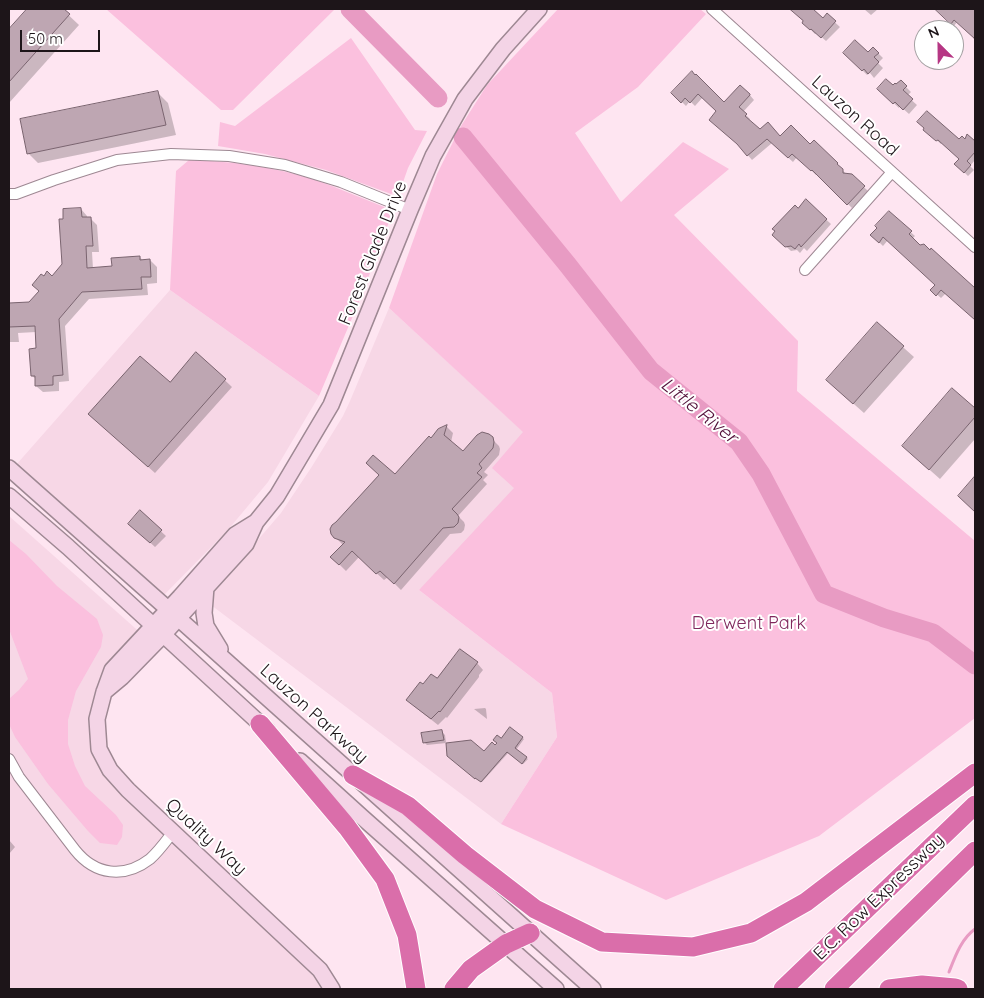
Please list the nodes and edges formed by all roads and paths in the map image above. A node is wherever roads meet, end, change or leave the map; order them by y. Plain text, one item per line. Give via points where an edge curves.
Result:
1 (539, 9) edge
2 (712, 9) edge
3 (892, 172) junction
4 (9, 194) edge
5 (410, 210) junction
6 (975, 247) edge
7 (805, 270) dead end
8 (9, 468) edge
9 (9, 496) edge
10 (256, 522) junction
11 (206, 587) junction
12 (173, 613) junction
13 (158, 630) junction
14 (230, 665) junction
15 (260, 724) junction
16 (9, 759) edge
17 (975, 773) edge
18 (353, 775) junction
19 (975, 805) edge
20 (173, 832) junction
21 (975, 851) edge
22 (530, 933) junction
23 (506, 944) junction
24 (332, 989) edge
25 (416, 989) edge
26 (454, 989) edge
27 (556, 989) edge
28 (593, 989) edge
29 (783, 989) edge
30 (834, 989) edge
31 (889, 989) edge
32 (958, 989) edge

1 - 5 main road, Forest Glade Drive via 465,98 433,156
2 - 3 street, Lauzon Road
3 - 6 street, Lauzon Road
3 - 7 street
4 - 5 street via 117,160 171,154 229,156 285,164
5 - 10 main road, Forest Glade Drive via 331,405 277,496
8 - 12 main road, Lauzon Parkway
9 - 13 main road
10 - 11 main road, Forest Glade Drive via 246,544
10 - 12 main road, Forest Glade Drive via 235,534
11 - 12 main road, Forest Glade Drive
11 - 14 main road via 206,626
12 - 13 main road, Quality Way
12 - 14 main road, Lauzon Parkway
13 - 15 main road
13 - 20 main road, Quality Way via 112,670 96,719 100,748 110,770
14 - 18 main road, Lauzon Parkway
15 - 23 main road
15 - 25 highway via 347,827 384,879 407,935
16 - 20 street via 74,850 93,866 109,872 130,870 150,858
17 - 18 highway via 806,902 751,933 693,948 602,942 535,909 465,856 408,806
18 - 22 main road, Lauzon Parkway
19 - 29 highway, E.C. Row Expressway
20 - 24 main road, Quality Way via 320,970
21 - 30 highway, E.C. Row Expressway
22 - 23 highway
22 - 28 main road, Lauzon Parkway
23 - 26 highway via 471,969
23 - 27 main road
31 - 32 highway via 922,985

